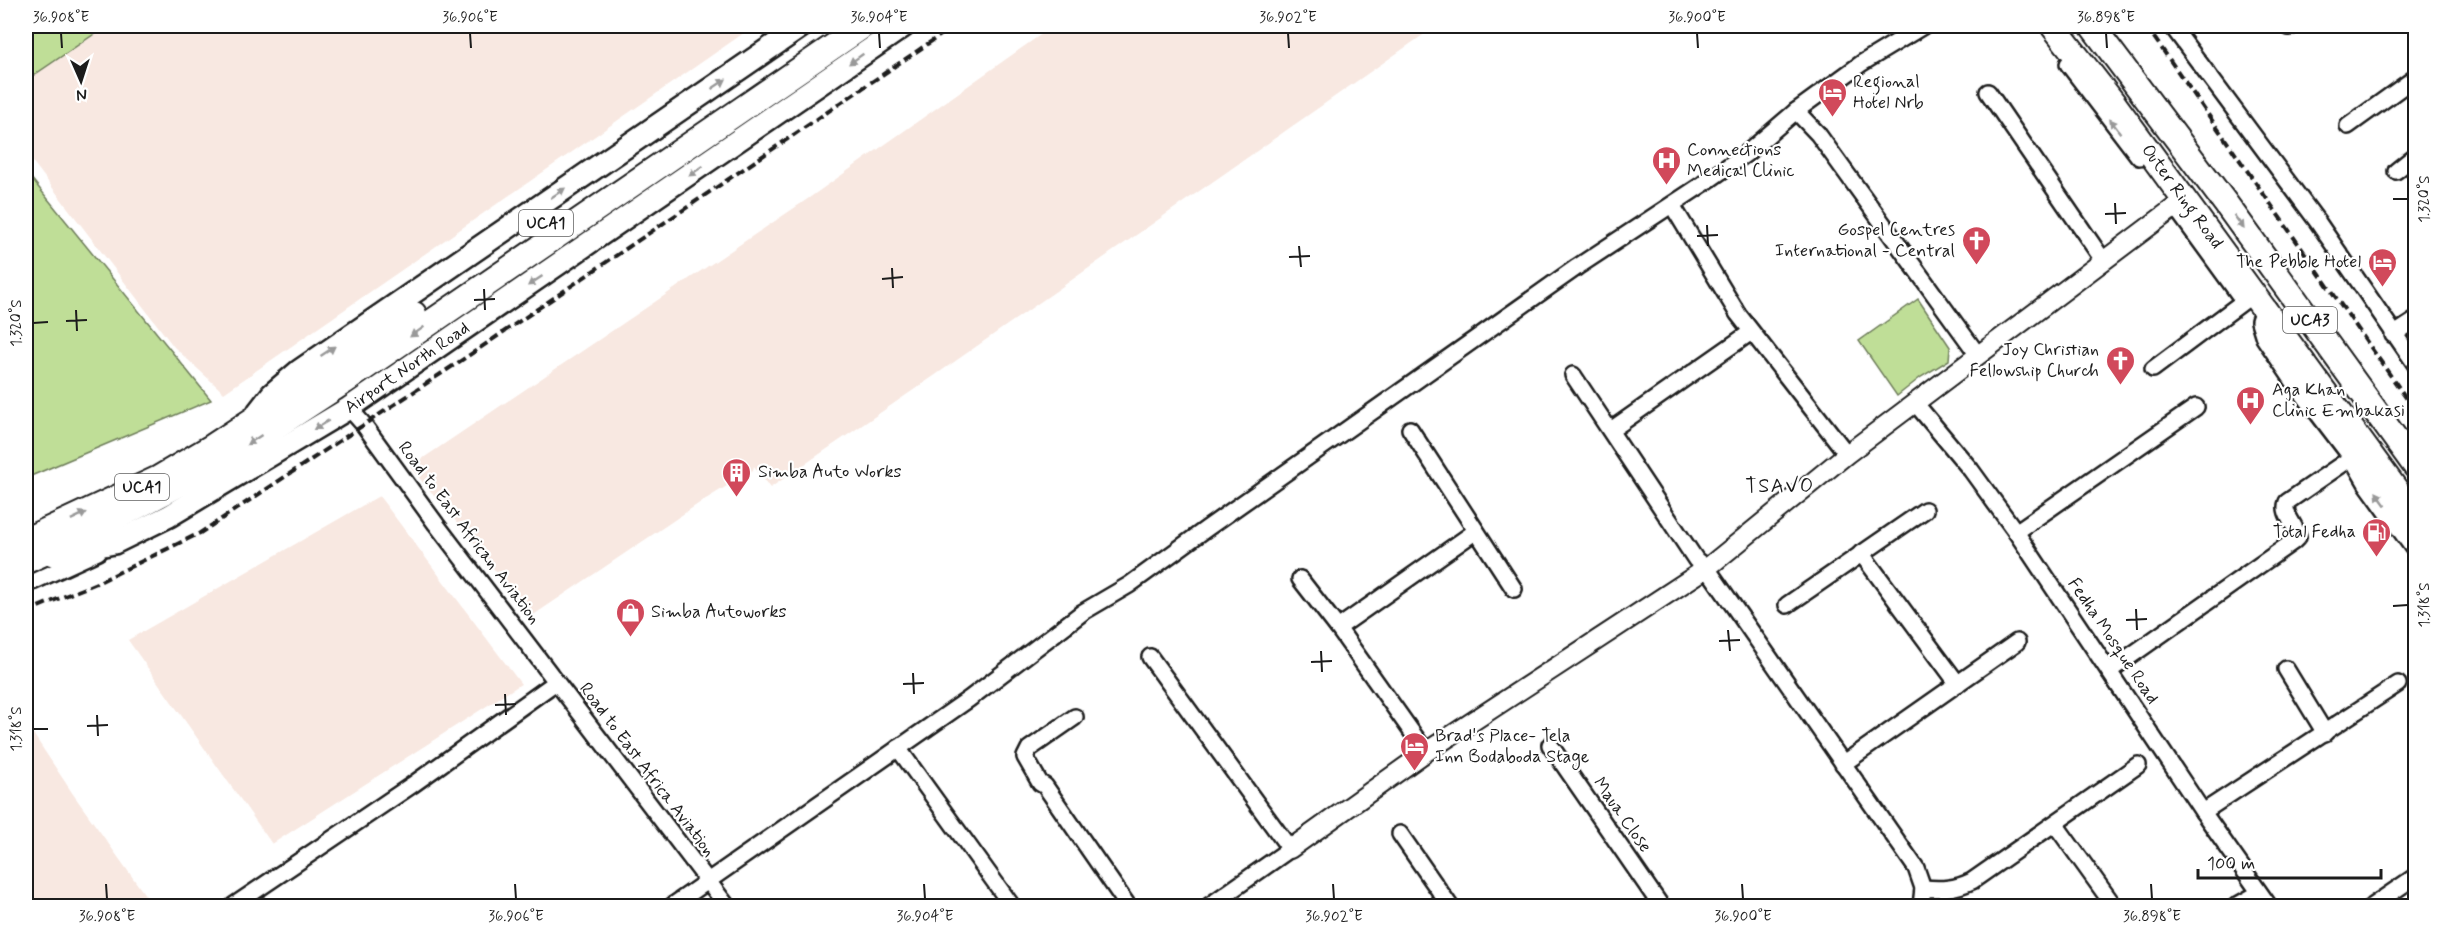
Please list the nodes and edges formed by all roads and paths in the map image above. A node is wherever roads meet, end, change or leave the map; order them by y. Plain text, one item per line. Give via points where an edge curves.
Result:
1 (802, 26) edge
2 (834, 26) edge
3 (863, 26) edge
4 (904, 26) edge
5 (1923, 26) edge
6 (2039, 26) edge
7 (2053, 26) edge
8 (2092, 26) edge
9 (2172, 26) edge
10 (2415, 77) edge
11 (1988, 92) dead end
12 (1796, 111) junction
13 (2348, 126) dead end
14 (2415, 155) edge
15 (2396, 171) dead end
16 (2177, 200) junction
17 (1672, 205) junction
18 (2103, 260) junction
19 (2244, 301) junction
20 (2264, 316) junction
21 (2415, 320) edge
22 (1751, 332) junction
23 (2393, 335) junction
24 (1978, 355) junction
25 (2415, 365) edge
26 (2153, 369) dead end
27 (1573, 375) dead end
28 (1916, 404) junction
29 (2196, 407) dead end
30 (349, 408) junction
31 (253, 419) junction
32 (1410, 429) dead end
33 (1611, 430) junction
34 (1847, 454) junction
35 (2354, 456) junction
36 (2415, 467) edge
37 (1925, 510) dead end
38 (2415, 517) edge
39 (1476, 531) junction
40 (2016, 532) junction
41 (114, 543) junction
42 (2415, 547) edge
43 (28, 553) edge
44 (1862, 553) junction
45 (1707, 568) junction
46 (1300, 579) dead end
47 (26, 585) edge
48 (1514, 589) dead end
49 (1787, 605) dead end
50 (1338, 628) junction
51 (2017, 642) dead end
52 (1150, 657) dead end
53 (2286, 669) dead end
54 (2109, 670) junction
55 (556, 682) junction
56 (1958, 684) junction
57 (2398, 684) dead end
58 (1075, 717) dead end
59 (2325, 733) junction
60 (1550, 745) dead end
61 (898, 748) junction
62 (1426, 752) junction
63 (1843, 764) junction
64 (2138, 765) dead end
65 (2203, 812) junction
66 (2055, 824) junction
67 (1400, 834) dead end
68 (1290, 849) junction
69 (2415, 876) edge
70 (708, 881) junction
71 (1923, 888) junction
72 (2259, 893) junction
73 (233, 906) edge
74 (672, 906) edge
75 (727, 906) edge
76 (1012, 906) edge
77 (1128, 906) edge
78 (1209, 906) edge
79 (1450, 906) edge
80 (1661, 906) edge
81 (1921, 906) edge
82 (2114, 906) edge
83 (2236, 906) edge
84 (2270, 906) edge
85 (2372, 906) edge

31 -> 1 main road, UCA1 via 264,402 299,371
2 - 31 main road, UCA1 via 392,329
3 -> 43 main road, Airport North Road / UCA1 via 220,463 135,509
4 -> 30 main road, Airport North Road / UCA1
5 - 12 street via 1862,63
16 -> 6 street
7 - 16 main road, Outer Ring Road / UCA3 via 2115,105
8 -> 36 main road, Outer Ring Road / UCA3
9 - 23 street via 2331,240
10 - 13 street
11 - 18 street
12 - 17 street via 1747,153
12 - 24 street via 1818,134
14 - 15 street
16 - 18 street
16 - 19 street
16 - 20 main road, Outer Ring Road / UCA3
17 - 22 street via 1724,295
17 - 61 street via 1577,267 1162,563 1083,612
18 - 24 street
19 - 20 street
19 - 26 street
20 - 35 main road, UCA3 via 2267,337
20 - 38 main road, Outer Ring Road / UCA3
21 - 23 street
22 - 33 street
22 - 34 street
23 - 25 street
24 - 28 street
27 - 33 street
28 - 34 street
28 - 40 street, Fedha Mosque Road
29 - 40 street
30 -> 41 main road, Airport North Road / UCA1 via 169,516
30 - 55 street, Road to East African Aviation
43 -> 31 main road, UCA1
32 - 39 street
33 - 45 street via 1690,552
34 - 45 street
42 -> 35 main road, UCA3
35 - 54 street via 2287,502 2285,510 2298,537 2294,541
37 - 44 street
39 - 48 street
39 - 50 street
40 - 54 street, Fedha Mosque Road
41 - 43 main road, Airport North Road / UCA1
41 - 47 street
44 - 49 street
44 - 56 street
45 - 62 street
45 - 63 street
46 - 50 street
50 - 62 street
51 - 56 street
52 - 68 street
53 - 59 street
54 - 65 street, Fedha Mosque Road
55 - 70 street, Road to East Africa Aviation
55 - 73 street
56 - 63 street
57 - 59 street
58 - 77 street via 1029,749 1025,757
59 - 65 street
60 - 80 street, Maua Close
61 - 70 street
61 - 76 street
62 - 68 street
63 - 71 street via 1916,867
64 - 66 street
65 - 72 street, Fedha Mosque Road
66 - 71 street via 1972,882 1945,890
66 - 82 street
67 - 79 street
68 - 78 street
69 - 85 street
70 - 74 street
70 - 75 street, Road to East Africa Aviation
71 - 81 street
72 - 83 street
72 - 84 street, Fedha Mosque Road

